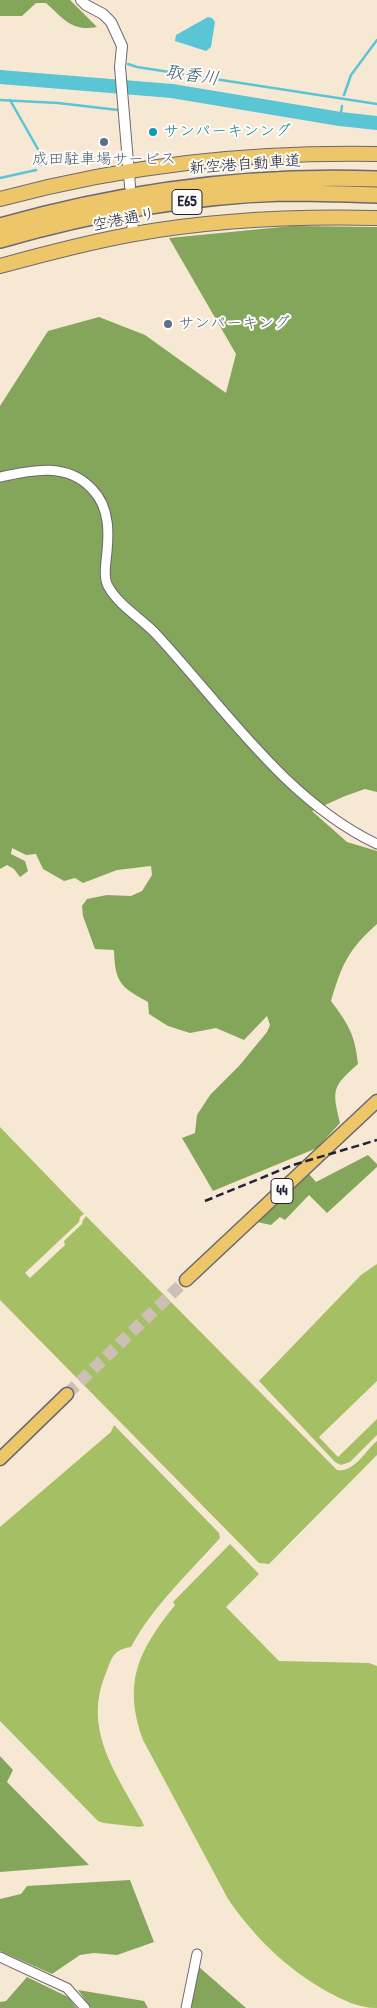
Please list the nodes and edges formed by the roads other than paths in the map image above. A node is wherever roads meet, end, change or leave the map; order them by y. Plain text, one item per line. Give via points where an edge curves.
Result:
1 (81, 0) edge
2 (377, 154) edge
3 (129, 170) junction
4 (375, 179) edge
5 (130, 186) dead end
6 (377, 194) edge
7 (0, 199) edge
8 (132, 218) dead end
9 (377, 218) edge
10 (0, 226) edge
11 (133, 234) junction
12 (0, 240) edge
13 (0, 266) edge
14 (0, 477) edge
15 (377, 844) edge
16 (377, 1101) edge
17 (186, 1280) tunnel mouth
18 (67, 1394) tunnel mouth
19 (0, 1459) edge
20 (197, 1954) dead end
21 (0, 1957) edge
22 (85, 2008) edge
23 (186, 2008) edge

1 - 3 street via 111,22 122,46 120,71
2 - 3 highway via 210,159
3 - 5 street
3 - 7 highway
4 - 10 highway, 新空港自動車道 / E65 via 279,179 206,184 101,201
6 - 12 highway, 新空港自動車道 / E65 via 280,193 171,204 104,214
8 - 11 street
9 - 11 highway, 空港通り via 302,218 206,224
11 - 13 highway, 空港通り
14 - 15 street via 62,470 92,488 106,516 109,532 105,573 107,585 116,597 154,632 292,784 334,819
16 - 17 main road, 44
18 - 19 main road
20 - 23 street
21 - 22 street via 67,1988

